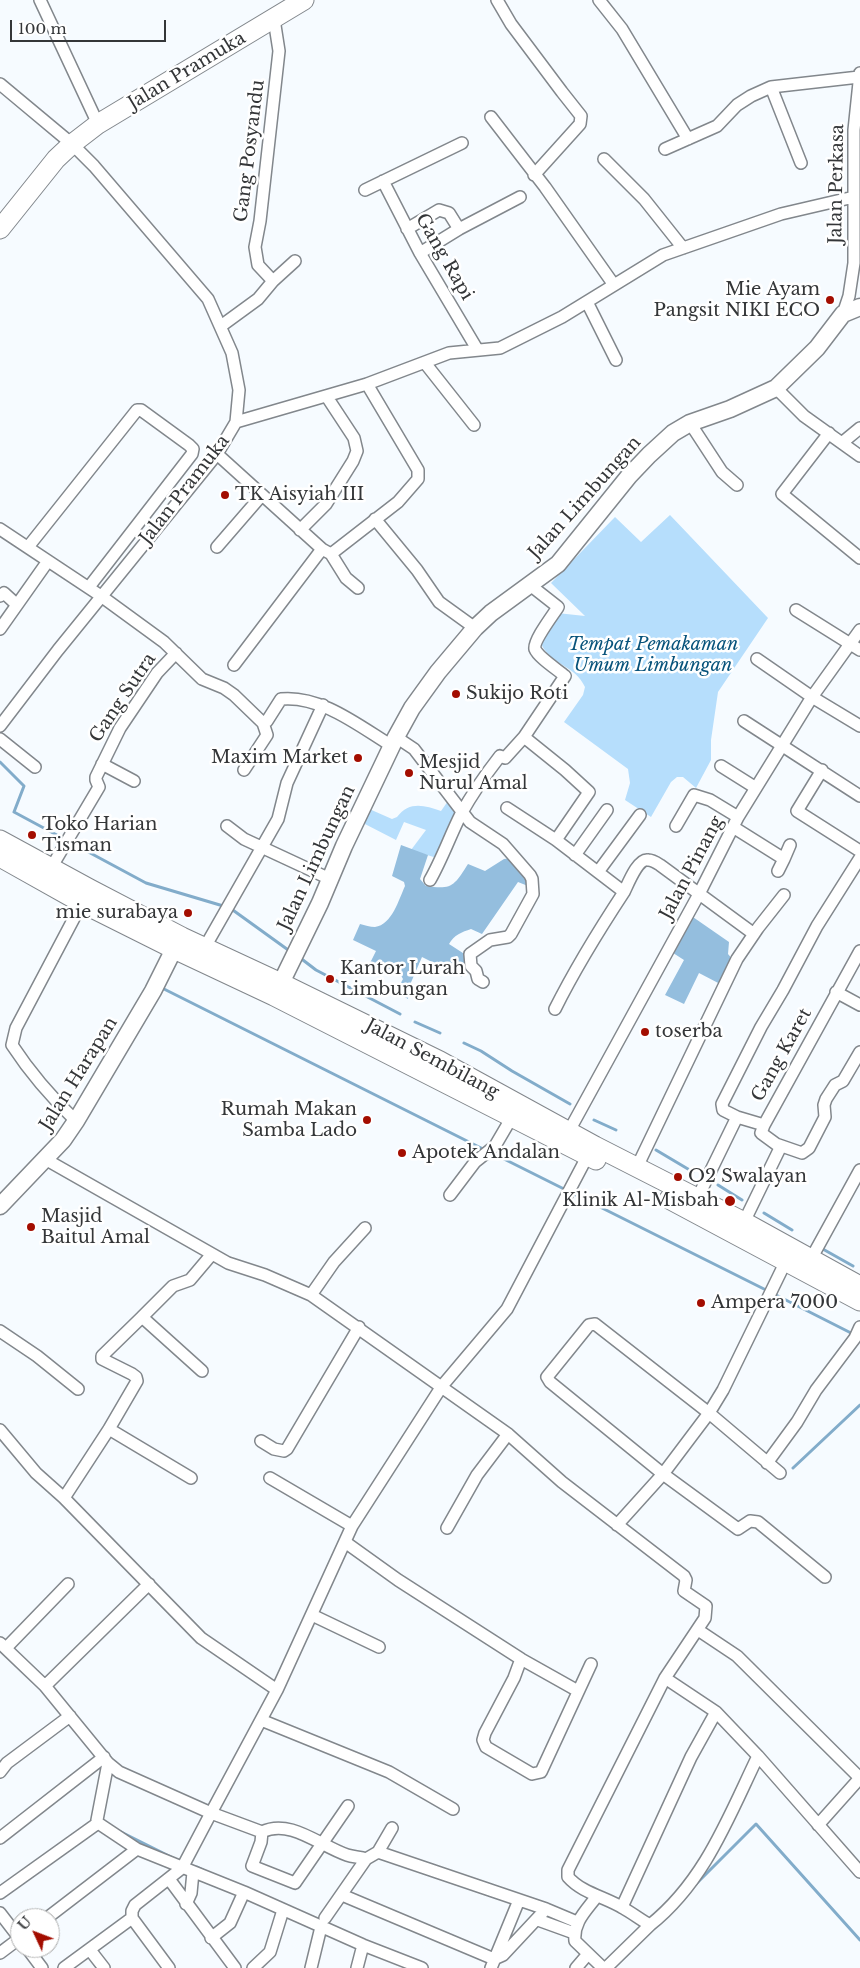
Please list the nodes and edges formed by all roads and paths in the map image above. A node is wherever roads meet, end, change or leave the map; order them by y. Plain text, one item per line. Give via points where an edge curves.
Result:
1 (40, 0) edge
2 (497, 0) edge
3 (599, 0) edge
4 (301, 1) edge
5 (274, 19) junction
6 (859, 75) edge
7 (0, 84) edge
8 (772, 86) junction
9 (491, 117) dead end
10 (98, 124) junction
11 (688, 138) junction
12 (462, 143) dead end
13 (72, 144) junction
14 (665, 149) dead end
15 (857, 153) edge
16 (604, 159) dead end
17 (801, 163) dead end
18 (534, 175) junction
19 (383, 181) junction
20 (364, 190) dead end
21 (854, 197) junction
22 (520, 198) dead end
23 (0, 229) edge
24 (407, 229) junction
25 (459, 229) junction
26 (683, 248) junction
27 (420, 253) junction
28 (295, 261) dead end
29 (272, 281) junction
30 (614, 285) junction
31 (587, 302) junction
32 (856, 302) edge
33 (221, 326) junction
34 (476, 349) junction
35 (616, 360) dead end
36 (425, 363) junction
37 (367, 384) junction
38 (776, 388) junction
39 (327, 397) junction
40 (236, 422) junction
41 (690, 423) junction
42 (474, 425) dead end
43 (860, 428) edge
44 (829, 433) junction
45 (843, 442) junction
46 (217, 454) junction
47 (860, 456) edge
48 (737, 485) dead end
49 (262, 495) junction
50 (375, 519) junction
51 (0, 529) edge
52 (300, 530) junction
53 (28, 547) junction
54 (217, 547) dead end
55 (326, 551) junction
56 (860, 558) edge
57 (48, 561) junction
58 (530, 585) junction
59 (89, 588) junction
60 (358, 588) dead end
61 (0, 596) edge
62 (101, 596) junction
63 (16, 604) junction
64 (796, 610) dead end
65 (476, 628) junction
66 (0, 629) edge
67 (860, 630) edge
68 (850, 644) junction
69 (860, 650) edge
70 (176, 653) junction
71 (757, 659) dead end
72 (234, 665) dead end
73 (812, 697) junction
74 (323, 706) junction
75 (744, 721) dead end
76 (263, 723) junction
77 (0, 726) edge
78 (860, 726) edge
79 (524, 737) junction
80 (0, 739) edge
81 (394, 742) junction
82 (782, 744) junction
83 (102, 764) junction
84 (721, 766) dead end
85 (35, 767) dead end
86 (244, 770) dead end
87 (822, 770) junction
88 (134, 781) dead end
89 (756, 788) junction
90 (860, 796) edge
91 (507, 808) dead end
92 (607, 810) dead end
93 (463, 811) junction
94 (640, 815) dead end
95 (738, 817) junction
96 (227, 826) dead end
97 (676, 826) dead end
98 (732, 827) junction
99 (0, 840) edge
100 (556, 840) junction
101 (790, 845) dead end
102 (262, 847) junction
103 (860, 851) edge
104 (576, 855) junction
105 (0, 857) edge
106 (860, 858) edge
107 (784, 859) junction
108 (51, 868) junction
109 (778, 871) dead end
110 (598, 872) junction
111 (330, 879) junction
112 (430, 880) dead end
113 (624, 892) junction
114 (699, 894) junction
115 (784, 894) dead end
116 (82, 903) junction
117 (754, 934) junction
118 (206, 947) junction
119 (174, 950) junction
120 (860, 951) edge
121 (483, 982) dead end
122 (281, 983) junction
123 (836, 992) junction
124 (860, 1005) edge
125 (555, 1009) dead end
126 (860, 1052) edge
127 (512, 1117) junction
128 (737, 1117) junction
129 (76, 1121) junction
130 (764, 1125) junction
131 (569, 1131) junction
132 (781, 1146) junction
133 (588, 1155) junction
134 (45, 1159) junction
135 (637, 1167) junction
136 (860, 1170) edge
137 (450, 1194) dead end
138 (697, 1199) junction
139 (0, 1206) edge
140 (744, 1222) junction
141 (365, 1228) dead end
142 (212, 1254) junction
143 (810, 1258) junction
144 (786, 1262) junction
145 (859, 1286) edge
146 (311, 1295) junction
147 (142, 1317) junction
148 (358, 1327) junction
149 (0, 1331) edge
150 (858, 1331) edge
151 (202, 1370) dead end
152 (442, 1386) junction
153 (78, 1389) dead end
154 (709, 1414) junction
155 (109, 1429) junction
156 (0, 1430) edge
157 (508, 1434) junction
158 (261, 1441) dead end
159 (767, 1463) junction
160 (780, 1473) dead end
161 (663, 1474) junction
162 (191, 1478) dead end
163 (270, 1478) dead end
164 (64, 1498) junction
165 (617, 1525) junction
166 (352, 1526) junction
167 (447, 1528) dead end
168 (345, 1542) junction
169 (825, 1577) dead end
170 (68, 1584) dead end
171 (149, 1584) junction
172 (312, 1615) junction
173 (698, 1630) junction
174 (3, 1646) edge
175 (379, 1647) dead end
176 (521, 1659) junction
177 (591, 1664) dead end
178 (665, 1678) junction
179 (45, 1686) junction
180 (278, 1690) junction
181 (578, 1691) junction
182 (716, 1712) junction
183 (70, 1716) junction
184 (261, 1720) junction
185 (758, 1756) junction
186 (106, 1760) junction
187 (0, 1772) edge
188 (860, 1778) edge
189 (348, 1806) dead end
190 (453, 1809) dead end
191 (211, 1813) junction
192 (98, 1823) junction
193 (818, 1825) junction
194 (392, 1828) dead end
195 (262, 1832) junction
196 (0, 1838) edge
197 (322, 1843) junction
198 (138, 1849) junction
199 (378, 1852) junction
200 (366, 1858) junction
201 (859, 1869) edge
202 (187, 1870) junction
203 (168, 1879) junction
204 (244, 1892) junction
205 (0, 1893) edge
206 (342, 1895) junction
207 (597, 1896) junction
208 (519, 1900) junction
209 (186, 1904) junction
210 (622, 1907) junction
211 (59, 1908) edge
212 (546, 1909) junction
213 (283, 1910) junction
214 (0, 1913) edge
215 (132, 1918) junction
216 (538, 1920) junction
217 (323, 1922) junction
218 (650, 1925) junction
219 (10, 1926) edge
220 (576, 1927) junction
221 (211, 1938) junction
222 (363, 1945) junction
223 (90, 1950) junction
224 (588, 1954) junction
225 (493, 1964) edge
226 (408, 1965) edge
227 (64, 1968) edge
228 (104, 1968) edge
229 (170, 1968) edge
230 (235, 1968) edge
231 (253, 1968) edge
232 (311, 1968) edge
233 (357, 1968) edge
234 (422, 1968) edge
235 (576, 1968) edge
236 (604, 1968) edge

1 - 10 street
2 - 18 street via 511,24 581,116 580,124
3 - 11 street via 622,29
4 - 5 main road, Jalan Pramuka
5 - 10 main road, Jalan Pramuka
5 - 29 street, Gang Posyandu via 278,51 255,247 258,265
6 - 8 street
6 - 15 street, Jalan Perkasa
7 - 13 street, Jalan Pramuka
8 - 11 street via 737,105 717,126
8 - 17 street
9 - 18 street
10 - 13 main road, Jalan Pramuka
11 - 14 street
12 - 19 street
13 - 23 main road, Jalan Pramuka via 56,159
13 - 33 street, Jalan Pramuka via 208,299
15 - 21 street, Jalan Perkasa
16 - 26 street via 644,199
18 - 30 street
19 - 20 street
19 - 24 street, Gang Rapi
21 - 26 street via 781,214
21 - 32 street, Jalan Perkasa
22 - 25 street
24 - 25 street via 438,210 449,214
24 - 27 street, Gang Rapi
25 - 27 street
26 - 30 street via 663,255
27 - 34 street, Gang Rapi
28 - 29 street
29 - 33 street via 258,299
30 - 31 street
31 - 34 street via 500,348
31 - 35 street
32 - 38 street, Jalan Limbungan via 817,348
33 - 40 street, Jalan Pramuka via 232,353 239,390
34 - 36 street via 449,353
36 - 37 street
36 - 42 street
37 - 39 street
37 - 50 street via 419,475 398,502
38 - 41 street, Jalan Limbungan via 730,410
38 - 44 street via 804,416
39 - 40 street
39 - 52 street via 354,438 357,451 326,504
40 - 46 street, Jalan Pramuka
41 - 48 street via 722,472
41 - 58 street, Jalan Limbungan via 649,455 612,495 558,564
43 - 45 street
44 - 45 street
44 - 56 street via 782,494
45 - 47 street
46 - 49 street
46 - 62 street, Jalan Pramuka
49 - 52 street
49 - 54 street
50 - 55 street
50 - 65 street via 439,602
51 - 53 street
52 - 55 street
53 - 57 street
53 - 59 street via 140,410 189,445 193,449 192,454
55 - 60 street via 346,578
55 - 72 street
57 - 59 street
57 - 63 street
58 - 65 street, Jalan Limbungan
58 - 79 street via 558,607 535,642 535,649 565,676
59 - 62 street
61 - 63 street via 4,593
62 - 70 street
62 - 77 street, Jalan Pramuka
63 - 66 street
64 - 68 street
65 - 81 street, Jalan Limbungan via 424,689
67 - 68 street, Jalan Pinang
68 - 69 street
68 - 73 street, Jalan Pinang
70 - 76 street via 202,679 234,695
70 - 83 street, Gang Sutra via 138,700
71 - 73 street
73 - 78 street
73 - 82 street, Jalan Pinang
74 - 76 street via 281,699
74 - 81 street
74 - 102 street via 287,783 278,819
75 - 82 street
76 - 86 street via 267,735
79 - 93 street via 505,758 500,756
79 - 100 street via 589,792
80 - 85 street
81 - 93 street via 414,749
81 - 111 street, Jalan Limbungan
82 - 87 street
82 - 89 street, Jalan Pinang
83 - 88 street
83 - 108 street, Gang Sutra via 96,780 99,787
84 - 89 street
87 - 90 street
87 - 103 street via 797,811
89 - 95 street, Jalan Pinang
91 - 100 street
92 - 104 street
93 - 112 street
93 - 121 street via 477,828 495,836 526,867 533,887 533,894 511,934 490,940 470,954 471,966
94 - 110 street
95 - 97 street via 710,800 694,795
95 - 98 street, Jalan Pinang
96 - 102 street
98 - 107 street
98 - 114 street, Jalan Pinang
99 - 108 main road, Jalan Sembilang
100 - 104 street
101 - 107 street
102 - 111 street
102 - 118 street
104 - 110 street
105 - 116 main road, Jalan Sembilang
106 - 128 street via 817,926 722,1104 723,1110
107 - 109 street
108 - 118 main road, Jalan Sembilang
110 - 113 street
111 - 122 street, Jalan Limbungan
113 - 114 street via 636,867 648,860
113 - 125 street
114 - 117 street
114 - 131 street, Jalan Pinang
115 - 117 street
116 - 119 main road, Jalan Sembilang
116 - 129 street via 16,1028 12,1045 28,1070
117 - 135 street via 737,959
118 - 122 main road, Jalan Sembilang
119 - 127 main road, Jalan Sembilang via 274,996
119 - 129 street, Jalan Harapan via 153,992
120 - 123 street, Gang Karet
122 - 131 main road, Jalan Sembilang via 440,1061
123 - 124 street
123 - 130 street, Gang Karet
126 - 132 street via 843,1081 835,1085 826,1099 825,1117 809,1148 802,1153
127 - 133 main road, Jalan Sembilang
127 - 137 street via 494,1146 472,1165
128 - 130 street, Gang Karet
128 - 138 street, Gang Karet
129 - 134 street, Jalan Harapan
130 - 132 street via 761,1133
131 - 135 main road, Jalan Sembilang
132 - 140 street
133 - 144 main road, Jalan Sembilang
133 - 152 street via 507,1309
134 - 139 street, Jalan Harapan
134 - 142 street
135 - 138 main road, Jalan Sembilang
136 - 143 street
138 - 140 main road, Jalan Sembilang
140 - 143 main road, Jalan Sembilang
141 - 146 street via 334,1262
142 - 146 street
142 - 147 street via 191,1279 173,1286
143 - 145 main road, Jalan Sembilang
144 - 145 main road, Jalan Sembilang
144 - 154 street via 724,1390
146 - 148 street
147 - 151 street
147 - 155 street via 102,1356 106,1362 136,1377
148 - 152 street
148 - 158 street via 287,1449 274,1449
149 - 153 street
150 - 159 street
152 - 157 street
152 - 166 street
154 - 159 street
154 - 161 street
154 - 161 street via 595,1324 589,1325 550,1373 547,1377 550,1382
155 - 162 street
155 - 164 street
156 - 164 street via 36,1473
157 - 165 street
157 - 167 street via 477,1475
159 - 160 street
161 - 165 street
161 - 169 street via 738,1529 750,1521 758,1522
163 - 166 street
164 - 171 street
165 - 173 street via 684,1576 684,1591 706,1606 705,1618
166 - 168 street
168 - 172 street
168 - 176 street
170 - 174 street
171 - 179 street
171 - 180 street via 202,1638
172 - 175 street
172 - 180 street
173 - 178 street
173 - 188 street via 737,1656
174 - 179 street
176 - 181 street
176 - 181 street via 483,1740 486,1747 532,1774 541,1772
177 - 181 street
178 - 182 street
178 - 207 street via 568,1870 572,1882
179 - 183 street
180 - 184 street
182 - 185 street
182 - 210 street via 691,1757
183 - 186 street
183 - 187 street via 7,1763
184 - 190 street via 389,1772
184 - 191 street
185 - 193 street
185 - 218 street via 708,1860 693,1881
186 - 191 street via 119,1772
186 - 192 street via 96,1818
186 - 196 street
188 - 193 street
189 - 197 street
191 - 195 street
191 - 202 street
192 - 198 street
192 - 205 street
193 - 201 street
194 - 199 street
195 - 197 street via 271,1828 287,1828
195 - 197 street via 252,1866 295,1883
197 - 200 street via 347,1855
198 - 202 street
198 - 211 street
199 - 200 street
199 - 208 street
200 - 206 street
202 - 203 street
202 - 204 street
202 - 209 street via 191,1893
203 - 209 street
203 - 215 street via 135,1905
204 - 213 street
204 - 221 street via 230,1923
206 - 217 street
206 - 225 street
207 - 210 street
207 - 220 street
208 - 212 street
208 - 225 street
209 - 221 street
210 - 218 street
212 - 216 street
212 - 220 street
213 - 217 street
213 - 231 street via 270,1952
214 - 219 street
215 - 223 street
215 - 229 street
216 - 220 street
216 - 225 street
217 - 222 street
217 - 232 street
218 - 236 street
220 - 224 street via 575,1941
221 - 230 street
222 - 226 street
222 - 233 street
223 - 227 street
223 - 228 street
224 - 235 street
224 - 236 street
226 - 234 street

